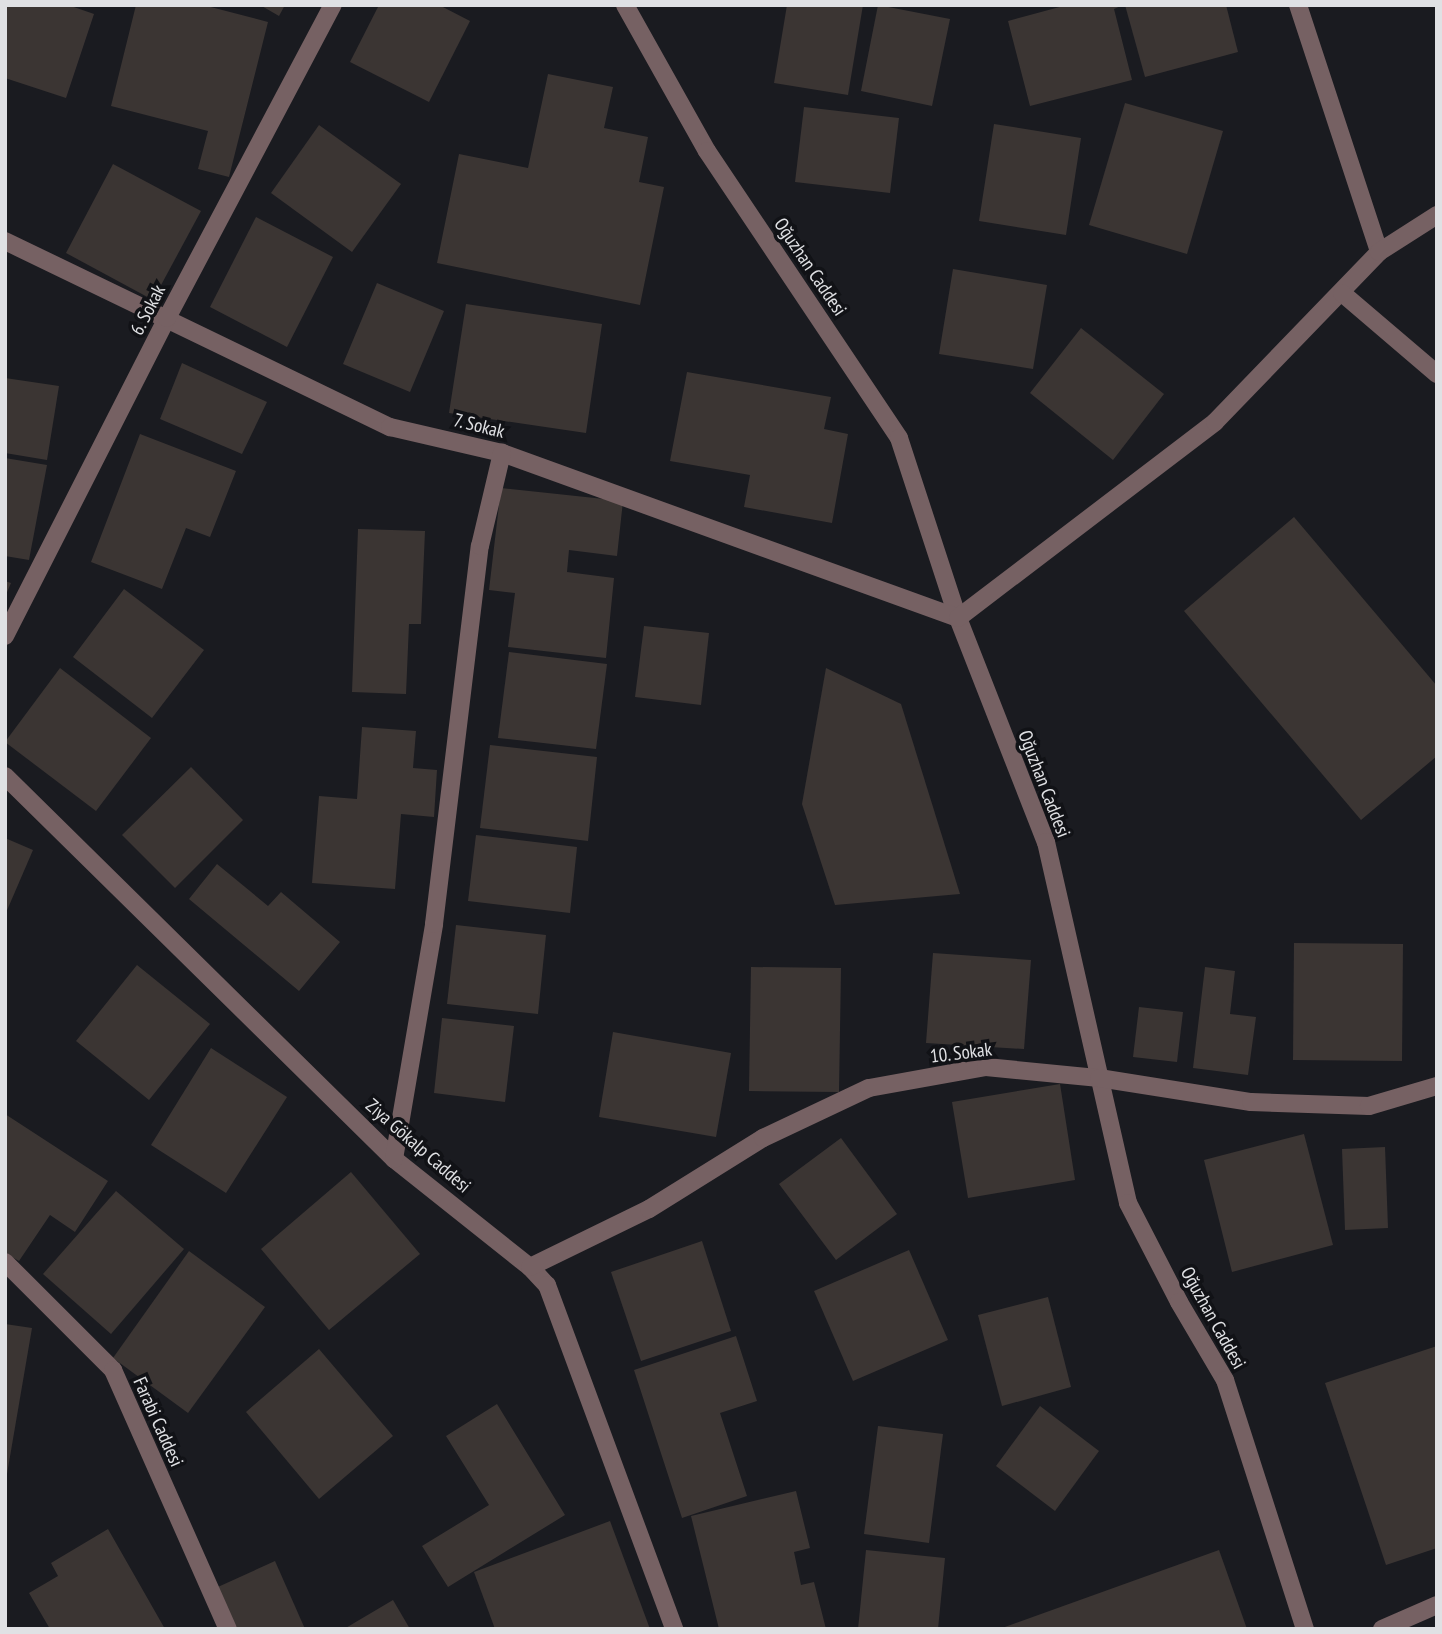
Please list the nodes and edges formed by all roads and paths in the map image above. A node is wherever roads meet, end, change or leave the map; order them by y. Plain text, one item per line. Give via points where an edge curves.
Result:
1 (333, 5) edge
2 (625, 5) edge
3 (1298, 5) edge
4 (1437, 215) edge
5 (5, 240) edge
6 (1379, 252) junction
7 (1342, 293) junction
8 (167, 318) junction
9 (1437, 374) edge
10 (502, 453) junction
11 (958, 618) junction
12 (5, 636) edge
13 (5, 776) edge
14 (1099, 1078) junction
15 (1437, 1086) edge
16 (394, 1159) junction
17 (5, 1262) edge
18 (530, 1266) junction
19 (1437, 1605) edge
20 (228, 1629) edge
21 (674, 1629) edge
22 (1305, 1629) edge
23 (1382, 1629) edge

1 - 8 street, 6. Sokak
2 - 11 street, Oğuzhan Caddesi via 707,151 899,438
3 - 6 street
4 - 6 street
5 - 8 street, 7. Sokak
6 - 7 street
7 - 9 street
7 - 11 street via 1215,422
8 - 10 street, 7. Sokak via 390,427
8 - 12 street, 6. Sokak
10 - 11 street, 7. Sokak
10 - 16 street via 481,546 434,924
11 - 14 street, Oğuzhan Caddesi via 1046,842
13 - 16 street, Ziya Gökalp Caddesi
14 - 15 street, 10. Sokak via 1251,1102 1368,1106
14 - 18 street, 10. Sokak via 986,1067 869,1088 763,1138 649,1209
14 - 22 street, Oğuzhan Caddesi via 1128,1203 1225,1380
16 - 18 street, Ziya Gökalp Caddesi
17 - 20 street, Farabi Caddesi via 113,1370
18 - 21 street, Ziya Gökalp Caddesi via 547,1285
19 - 23 street

